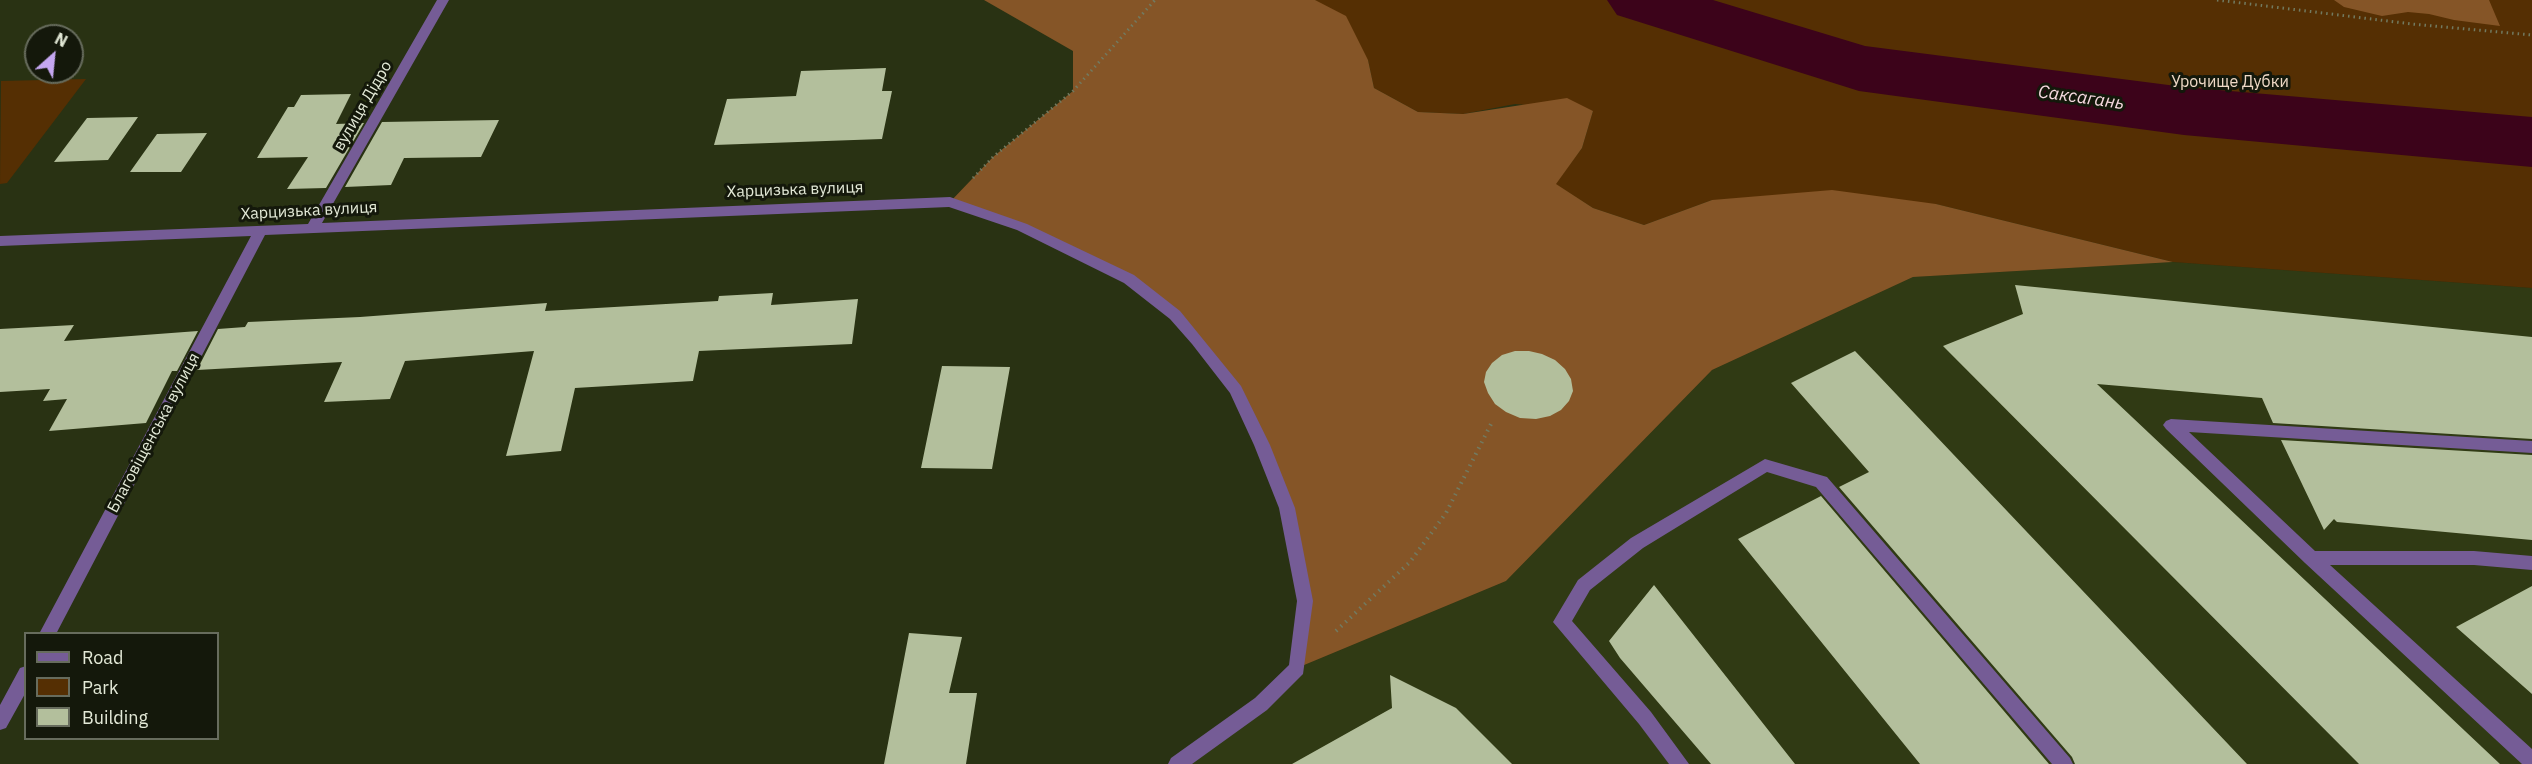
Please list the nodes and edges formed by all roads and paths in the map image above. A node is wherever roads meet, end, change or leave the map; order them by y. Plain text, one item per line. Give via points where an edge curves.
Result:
1 (443, 0) edge
2 (1155, 0) edge
3 (2217, 0) edge
4 (2532, 35) edge
5 (950, 202) junction
6 (312, 228) junction
7 (260, 232) junction
8 (0, 241) edge
9 (1491, 424) dead end
10 (2532, 447) edge
11 (2311, 558) junction
12 (2532, 563) edge
13 (48, 632) edge
14 (1297, 668) junction
15 (24, 678) edge
16 (0, 722) edge
17 (2532, 761) edge
18 (1178, 764) edge
19 (1680, 764) edge
20 (2064, 764) edge

1 - 6 street, вулиця Дідро
2 - 5 path via 1073,91 993,157
3 - 4 path
5 - 6 street, Харцизька вулиця
5 - 14 street, Харцизька вулиця via 1022,227 1129,279 1175,315 1236,390 1287,508 1305,601
6 - 7 street, Харцизька вулиця
7 - 8 street, Харцизька вулиця
7 - 13 street, Благовіщенська вулиця
9 - 14 path via 1446,513 1410,562
10 - 11 street via 2171,424
11 - 12 street via 2474,558
11 - 17 street
14 - 18 street via 1261,704
15 - 16 street
19 - 20 street via 1562,622 1584,585 1637,543 1765,465 1821,482

